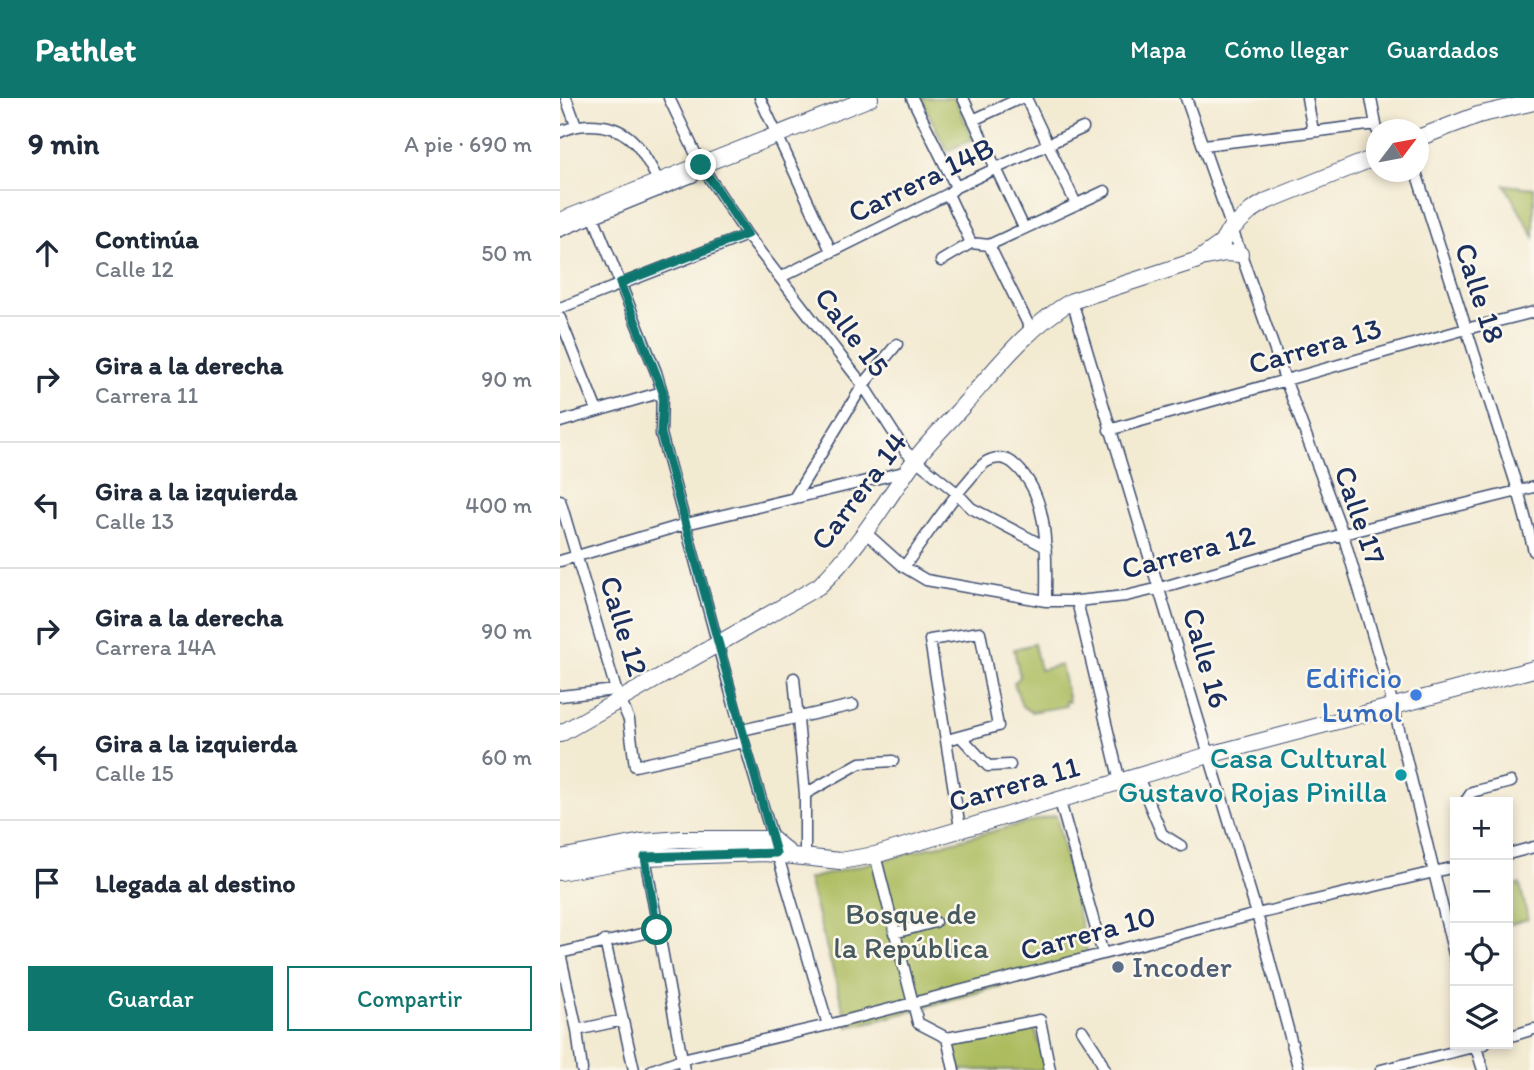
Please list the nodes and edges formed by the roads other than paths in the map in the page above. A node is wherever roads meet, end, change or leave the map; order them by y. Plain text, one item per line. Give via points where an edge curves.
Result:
1 (566, 98) edge
2 (669, 98) edge
3 (760, 98) edge
4 (912, 98) edge
5 (963, 98) edge
6 (1021, 98) edge
7 (1026, 98) edge
8 (1186, 98) edge
9 (1307, 98) edge
10 (1371, 98) edge
11 (865, 99) edge
12 (1534, 102) edge
13 (1375, 119) edge
14 (973, 120) junction
15 (576, 125) junction
16 (1083, 128) dead end
17 (1366, 128) edge
18 (1313, 131) junction
19 (560, 132) edge
20 (1429, 134) edge
21 (776, 136) junction
22 (1049, 145) junction
23 (1205, 145) junction
24 (1366, 161) edge
25 (701, 165) junction
26 (998, 169) junction
27 (1419, 182) edge
28 (659, 183) junction
29 (952, 190) junction
30 (1105, 191) dead end
31 (1076, 204) junction
32 (594, 218) junction
33 (560, 221) edge
34 (1024, 228) junction
35 (560, 231) edge
36 (1229, 231) junction
37 (747, 234) junction
38 (971, 243) junction
39 (989, 245) junction
40 (831, 251) junction
41 (1240, 254) junction
42 (1198, 260) junction
43 (941, 261) dead end
44 (1181, 265) junction
45 (781, 277) junction
46 (620, 283) junction
47 (1072, 301) junction
48 (560, 308) edge
49 (1534, 312) edge
50 (560, 318) edge
51 (1466, 329) junction
52 (1031, 330) junction
53 (897, 344) dead end
54 (1285, 379) junction
55 (863, 386) junction
56 (663, 392) junction
57 (597, 411) junction
58 (560, 422) edge
59 (1110, 430) junction
60 (911, 466) junction
61 (1534, 487) edge
62 (1518, 490) junction
63 (957, 493) junction
64 (794, 498) junction
65 (560, 500) edge
66 (685, 524) junction
67 (865, 531) junction
68 (1343, 534) junction
69 (1046, 547) junction
70 (1534, 551) edge
71 (577, 555) junction
72 (560, 561) edge
73 (904, 567) junction
74 (1160, 588) junction
75 (1046, 601) junction
76 (1077, 601) junction
77 (717, 643) junction
78 (1534, 669) edge
79 (794, 678) dead end
80 (619, 695) junction
81 (560, 696) edge
82 (853, 705) dead end
83 (1393, 705) junction
84 (798, 718) junction
85 (742, 730) junction
86 (560, 733) edge
87 (961, 737) junction
88 (947, 740) junction
89 (744, 742) junction
90 (1209, 755) junction
91 (893, 761) dead end
92 (1010, 765) dead end
93 (1138, 777) junction
94 (1120, 782) junction
95 (1511, 782) dead end
96 (805, 794) junction
97 (1468, 797) edge
98 (1059, 799) junction
99 (960, 828) junction
100 (1181, 846) dead end
101 (1534, 847) edge
102 (786, 851) junction
103 (1513, 853) edge
104 (875, 855) junction
105 (645, 857) junction
106 (560, 858) edge
107 (1450, 868) edge
108 (560, 872) edge
109 (1435, 872) junction
110 (1257, 914) junction
111 (935, 922) dead end
112 (657, 930) junction
113 (894, 933) junction
114 (1450, 936) edge
115 (605, 941) junction
116 (560, 953) edge
117 (1103, 954) junction
118 (911, 1004) junction
119 (623, 1020) junction
120 (828, 1025) junction
121 (1534, 1029) edge
122 (577, 1030) junction
123 (1082, 1030) dead end
124 (1513, 1035) edge
125 (947, 1038) junction
126 (1463, 1049) edge
127 (1480, 1049) edge
128 (683, 1064) edge
129 (582, 1070) edge
130 (634, 1070) edge
131 (652, 1070) edge
132 (954, 1070) edge
133 (1050, 1070) edge
134 (1105, 1070) edge
135 (1299, 1070) edge
136 (1381, 1070) edge
137 (1483, 1070) edge

1 - 15 street
2 - 25 street, Calle 15
3 - 21 street
4 - 29 street
5 - 14 street
6 - 14 street
7 - 22 street
8 - 23 street, Calle 17
9 - 18 street
10 - 13 street
11 - 21 street
12 - 20 street via 1478,115
14 - 26 street
15 - 19 street
15 - 28 street via 617,128 632,137
16 - 22 street, Carrera 14B
17 - 18 street
18 - 23 street
21 - 25 street
21 - 40 street
22 - 26 street, Carrera 14B
22 - 31 street
23 - 36 street, Calle 17
24 - 36 street, Carrera 14 via 1268,201
25 - 28 street
25 - 32 street via 694,176
25 - 37 street, Calle 15
26 - 29 street, Carrera 14B
26 - 34 street
27 - 51 street, Calle 18
28 - 33 street
29 - 38 street
29 - 40 street, Carrera 14B
30 - 31 street
31 - 34 street
32 - 35 street
32 - 46 street
34 - 39 street
36 - 41 street, Calle 17
36 - 42 street, Carrera 14 via 1222,243
36 - 44 street, Carrera 14
37 - 45 street, Calle 15
37 - 46 street
38 - 39 street
38 - 43 street
39 - 52 street
40 - 45 street, Carrera 14B
41 - 42 street
41 - 54 street, Calle 17
42 - 44 street, Carrera 14
44 - 47 street, Carrera 14
45 - 55 street, Calle 15
46 - 48 street
46 - 56 street
47 - 52 street, Carrera 14
47 - 59 street, Calle 16
49 - 51 street, Carrera 13
50 - 57 street
51 - 54 street, Carrera 13
51 - 62 street, Calle 18
52 - 60 street, Carrera 14
53 - 55 street
54 - 59 street, Carrera 13
54 - 68 street, Calle 17
55 - 60 street, Calle 15
55 - 64 street
56 - 57 street
56 - 66 street via 661,434
57 - 58 street
59 - 74 street, Calle 16
60 - 63 street, Calle 15
60 - 64 street
60 - 67 street, Carrera 14
61 - 62 street, Carrera 12
62 - 68 street, Carrera 12
62 - 70 street, Calle 18
63 - 69 street, Calle 15 via 971,508
63 - 69 street via 984,464 1005,458 1027,477 1038,498
63 - 73 street
64 - 66 street
65 - 71 street, Calle 12
66 - 71 street
66 - 77 street
67 - 73 street, Carrera 12
67 - 77 street, Carrera 14 via 819,586
68 - 74 street, Carrera 12
68 - 83 street, Calle 17
69 - 75 street
71 - 72 street
71 - 80 street, Calle 12
73 - 75 street, Carrera 12 via 926,580
74 - 76 street, Carrera 12
74 - 90 street, Calle 16
75 - 76 street, Carrera 12
76 - 94 street
77 - 80 street, Carrera 14
77 - 85 street
78 - 83 street, Carrera 11
79 - 84 street
80 - 81 street
80 - 86 street, Carrera 14
80 - 89 street, Calle 12 via 629,720 635,766
82 - 84 street
83 - 90 street, Carrera 11
83 - 109 street, Calle 17
84 - 85 street
84 - 96 street
85 - 89 street
87 - 88 street
87 - 88 street via 998,726 980,632 930,640
87 - 92 street via 988,766
88 - 99 street
89 - 102 street
90 - 93 street, Carrera 11
90 - 110 street, Calle 16
91 - 96 street via 860,763
93 - 94 street, Carrera 11
93 - 100 street via 1162,834
94 - 98 street, Carrera 11
95 - 97 street via 1472,792
96 - 102 street
98 - 99 street, Carrera 11
98 - 117 street
99 - 104 street, Carrera 11
101 - 103 street
102 - 104 street, Carrera 11 via 840,861
102 - 105 street, Carrera 11
102 - 106 street, Carrera 11 via 681,839
102 - 120 street
104 - 113 street
105 - 108 street, Carrera 11
105 - 112 street
107 - 109 street, Carrera 10
109 - 110 street, Carrera 10
109 - 114 street, Calle 17
110 - 117 street, Carrera 10
110 - 135 street, Calle 16
111 - 113 street
112 - 115 street
112 - 128 street
113 - 118 street
115 - 116 street
115 - 119 street
116 - 122 street
117 - 118 street, Carrera 10
118 - 120 street, Carrera 10
118 - 125 street via 918,1023
119 - 122 street
119 - 130 street
120 - 128 street, Carrera 10
121 - 124 street
122 - 129 street
123 - 134 street
125 - 132 street
125 - 133 street via 1040,1020
126 - 136 street
127 - 137 street
128 - 131 street, Carrera 10

